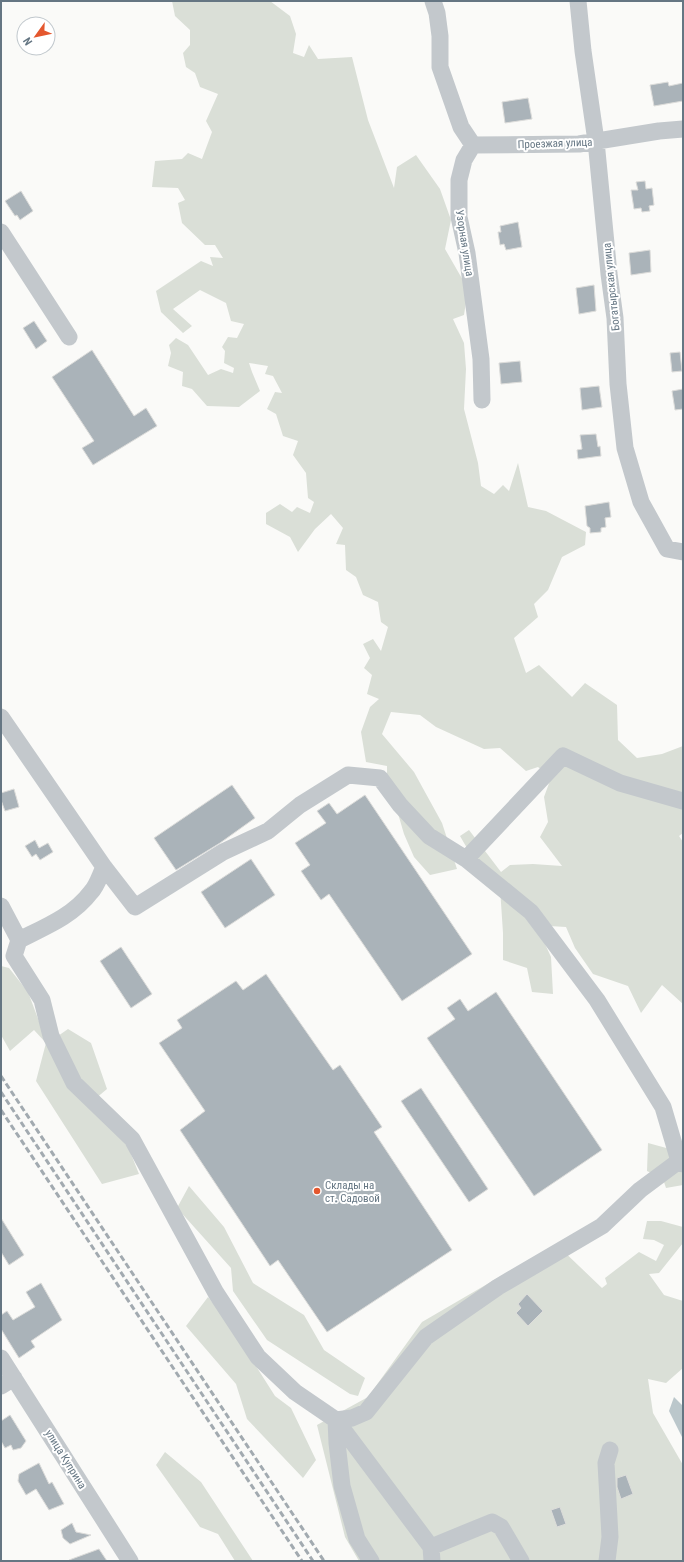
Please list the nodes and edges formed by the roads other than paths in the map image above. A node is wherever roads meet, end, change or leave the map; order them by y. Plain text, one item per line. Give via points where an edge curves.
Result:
1 (433, 1) edge
2 (578, 1) edge
3 (683, 129) edge
4 (596, 141) junction
5 (474, 145) junction
6 (1, 232) edge
7 (69, 337) dead end
8 (482, 400) dead end
9 (683, 552) edge
10 (1, 717) edge
11 (683, 801) edge
12 (466, 859) junction
13 (104, 867) junction
14 (1, 906) edge
15 (19, 940) junction
16 (8, 957) edge
17 (681, 1163) edge
18 (1, 1358) edge
19 (7, 1382) edge
20 (336, 1420) junction
21 (610, 1450) dead end
22 (431, 1554) edge
23 (130, 1561) edge
24 (371, 1561) edge
25 (521, 1561) edge
26 (607, 1561) edge

1 - 5 street via 440,36 440,66 461,127
2 - 4 street, Богатырская улица
3 - 4 street, Проезжая улица
4 - 5 street, Проезжая улица via 579,144
4 - 9 street, Богатырская улица via 609,274 616,318 618,384 625,448 641,502 667,549
5 - 8 street, Узорная улица via 464,160 459,180 459,217 467,253 481,359
6 - 7 street
10 - 13 street
11 - 12 street via 620,783 563,756
12 - 13 street via 429,836 400,805 380,778 348,775 300,805 268,831 223,852 135,907
12 - 17 street via 531,912 597,1000 663,1107
13 - 15 street via 92,892 77,907 54,924
14 - 15 street
15 - 16 street
16 - 20 street via 42,1000 51,1036 74,1083 132,1138 216,1294 258,1357 294,1392
17 - 20 street via 640,1190 602,1226 498,1287 426,1337 366,1412 352,1418
18 - 19 street, улица Куприна
19 - 23 street, улица Куприна
20 - 22 street
20 - 24 street via 342,1486 357,1539
21 - 26 street via 606,1463 610,1537
22 - 25 street via 492,1522 501,1527

